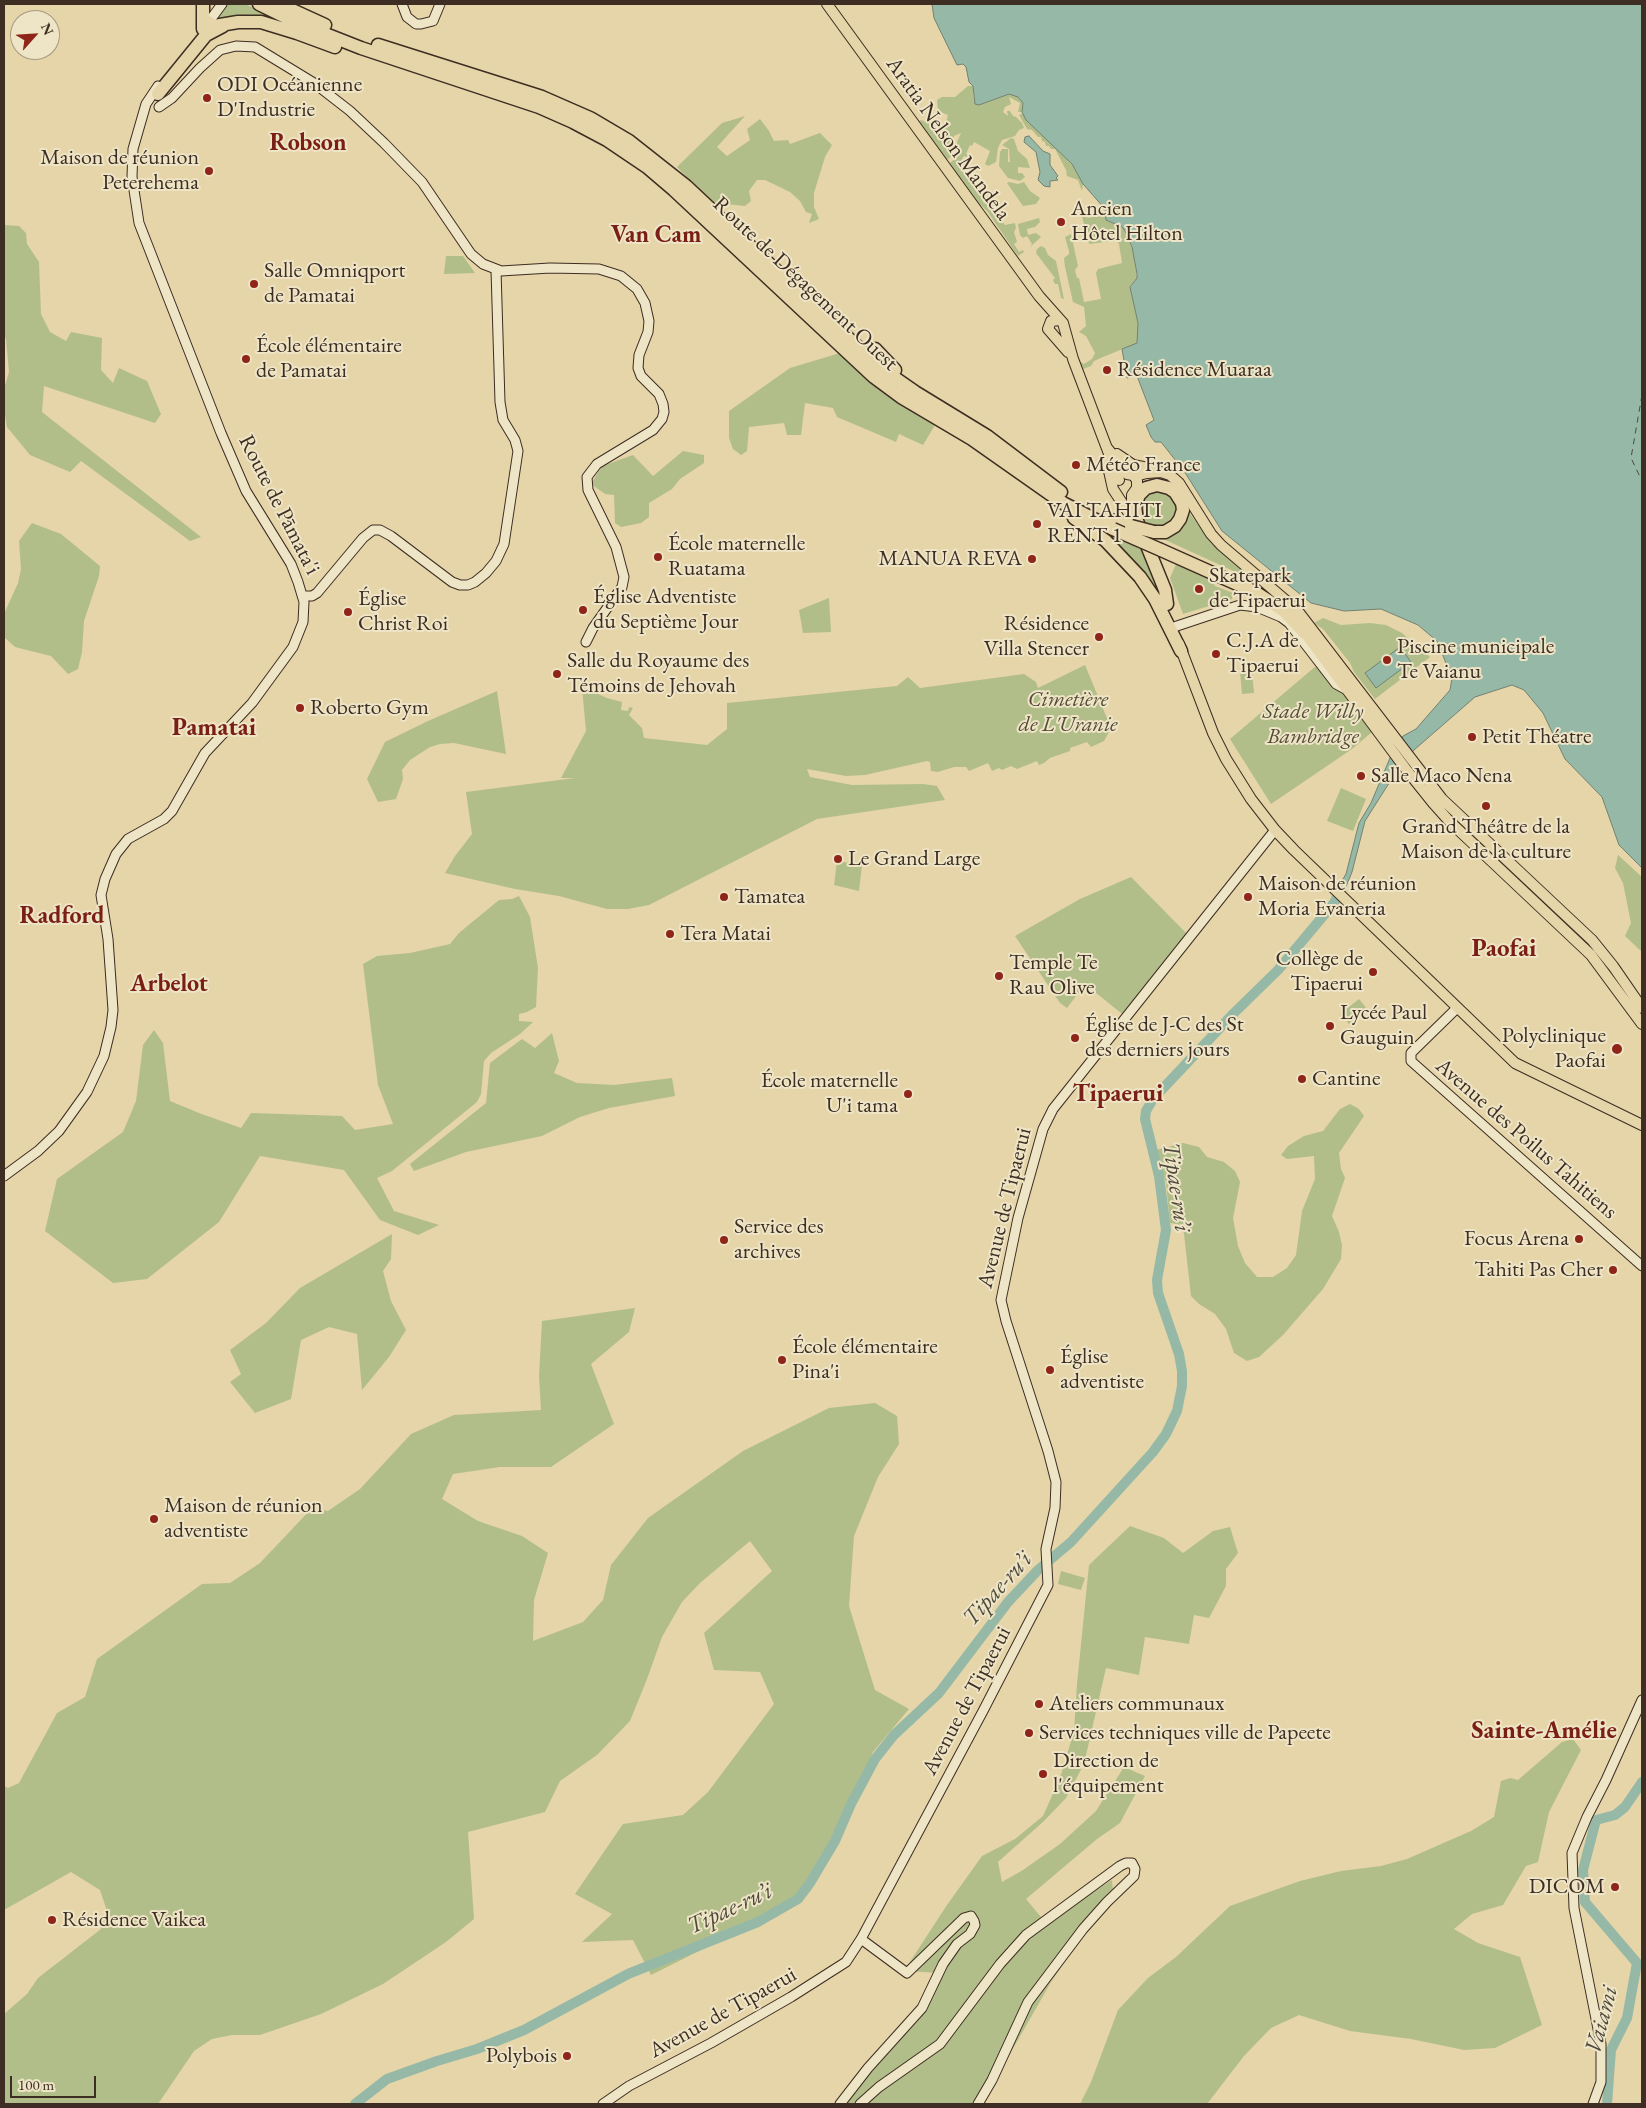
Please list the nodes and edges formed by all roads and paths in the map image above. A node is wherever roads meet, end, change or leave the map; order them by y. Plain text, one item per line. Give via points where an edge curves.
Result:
1 (203, 4) edge
2 (222, 4) edge
3 (259, 4) edge
4 (279, 4) edge
5 (402, 4) edge
6 (440, 4) edge
7 (827, 4) edge
8 (227, 24) junction
9 (205, 25) junction
10 (443, 76) junction
11 (157, 101) junction
12 (143, 115) junction
13 (772, 267) junction
14 (496, 270) junction
15 (1039, 296) junction
16 (842, 321) dead end
17 (1049, 323) junction
18 (1062, 324) junction
19 (1056, 336) junction
20 (875, 349) dead end
21 (1073, 359) junction
22 (931, 401) junction
23 (1100, 431) junction
24 (1106, 446) junction
25 (1016, 471) junction
26 (1161, 472) junction
27 (1129, 484) junction
28 (1170, 489) junction
29 (1110, 524) junction
30 (1132, 525) junction
31 (1162, 547) junction
32 (303, 596) junction
33 (1167, 604) junction
34 (1174, 627) junction
35 (1307, 628) junction
36 (586, 642) dead end
37 (1181, 651) junction
38 (1347, 690) junction
39 (1390, 739) junction
40 (1276, 830) junction
41 (1457, 1008) junction
42 (1642, 1008) edge
43 (1642, 1024) edge
44 (1642, 1125) edge
45 (4, 1176) edge
46 (1642, 1266) edge
47 (1642, 1700) edge
48 (860, 1940) junction
49 (603, 2104) edge
50 (840, 2104) edge
51 (860, 2104) edge
52 (978, 2104) edge
53 (1593, 2104) edge

1 - 9 highway
2 - 9 street
3 - 10 highway, Route de Dégagement Ouest via 349,44
4 - 13 highway, Route de Dégagement Ouest via 371,43 526,91 590,118 663,166
5 - 6 street via 407,17 416,24 433,21
7 - 15 main road, Aratia Nelson Mandela
8 - 9 highway
8 - 10 highway via 260,22 410,71
8 - 11 highway via 206,35
9 - 11 street
10 - 25 highway, Route de Dégagement Ouest via 545,109 598,134 628,153 678,194 874,377
11 - 12 street
11 - 12 street, Route de Pāmata'i via 146,104
11 - 14 street via 172,98 220,50 246,46 265,52 314,82 372,132 422,182 471,254
12 - 32 street, Route de Pāmata'i via 133,149 132,177 142,232 246,491 291,564
13 - 16 highway
13 - 22 highway, Route de Dégagement Ouest via 871,361
14 - 32 street via 500,402 503,420 518,451 504,544 496,561 475,582 460,585 391,536 372,530 317,593
14 - 36 street via 574,268 606,271 632,284 647,310 649,328 638,368 641,376 662,399 664,415 653,430 597,464 588,477 588,490 616,547 624,577 622,587
15 - 17 main road, Aratia Nelson Mandela
15 - 18 main road, Aratia Nelson Mandela
17 - 18 main road via 1054,319
17 - 19 main road, Aratia Nelson Mandela via 1049,331
18 - 19 main road via 1063,333
18 - 21 main road, Aratia Nelson Mandela
19 - 21 main road, Aratia Nelson Mandela
20 - 22 highway
21 - 23 main road
22 - 29 highway, Route de Dégagement Ouest via 992,439 1068,497
23 - 24 main road
23 - 30 main road via 1113,489
24 - 26 main road via 1127,463
24 - 27 main road
25 - 29 highway, Route de Dégagement Ouest via 1074,510
25 - 37 highway via 1041,494 1106,542 1134,570 1155,599
26 - 27 main road via 1148,473
26 - 35 main road via 1179,483 1221,545 1281,594
27 - 28 highway via 1152,480
27 - 30 main road
28 - 30 highway, bridge via 1182,503 1182,517 1173,528 1154,532
28 - 33 highway via 1157,485 1146,488 1139,494 1135,506
29 - 30 highway
29 - 31 highway, Route de Dégagement Ouest, bridge
30 - 31 highway, Route de Dégagement Ouest
30 - 33 main road
31 - 35 highway, Route de Dégagement Ouest via 1255,592
32 - 45 street, Route de Pāmata'i via 302,628 278,668 248,707 205,753 172,811 128,840 114,860 101,896 113,1010 104,1056 87,1092 59,1131 38,1152
33 - 34 main road
34 - 37 main road
34 - 38 street via 1240,605 1281,617 1336,684
35 - 38 main road
35 - 39 main road
37 - 40 main road via 1222,750 1243,788
38 - 39 main road
39 - 42 main road via 1414,761 1452,809 1592,940
39 - 43 main road via 1405,768 1450,822 1591,955
40 - 41 main road
40 - 48 street, Avenue de Tipaerui via 1046,1120 1017,1225 1001,1300 1056,1482 1056,1501 1047,1540 1048,1585
41 - 44 main road via 1515,1063
41 - 46 street, Avenue des Poilus Tahitiens via 1410,1056 1415,1066
47 - 53 street via 1572,1853 1574,1908 1601,2044 1601,2082
48 - 49 street, Avenue de Tipaerui via 846,1962 835,1970 711,2043 622,2090
48 - 50 street via 907,1973 964,1918 970,1916 975,1925 943,1964 922,2008
51 - 52 street via 940,2044 1026,1935 1120,1866 1132,1863 1134,1876 1090,1922 1028,2002

